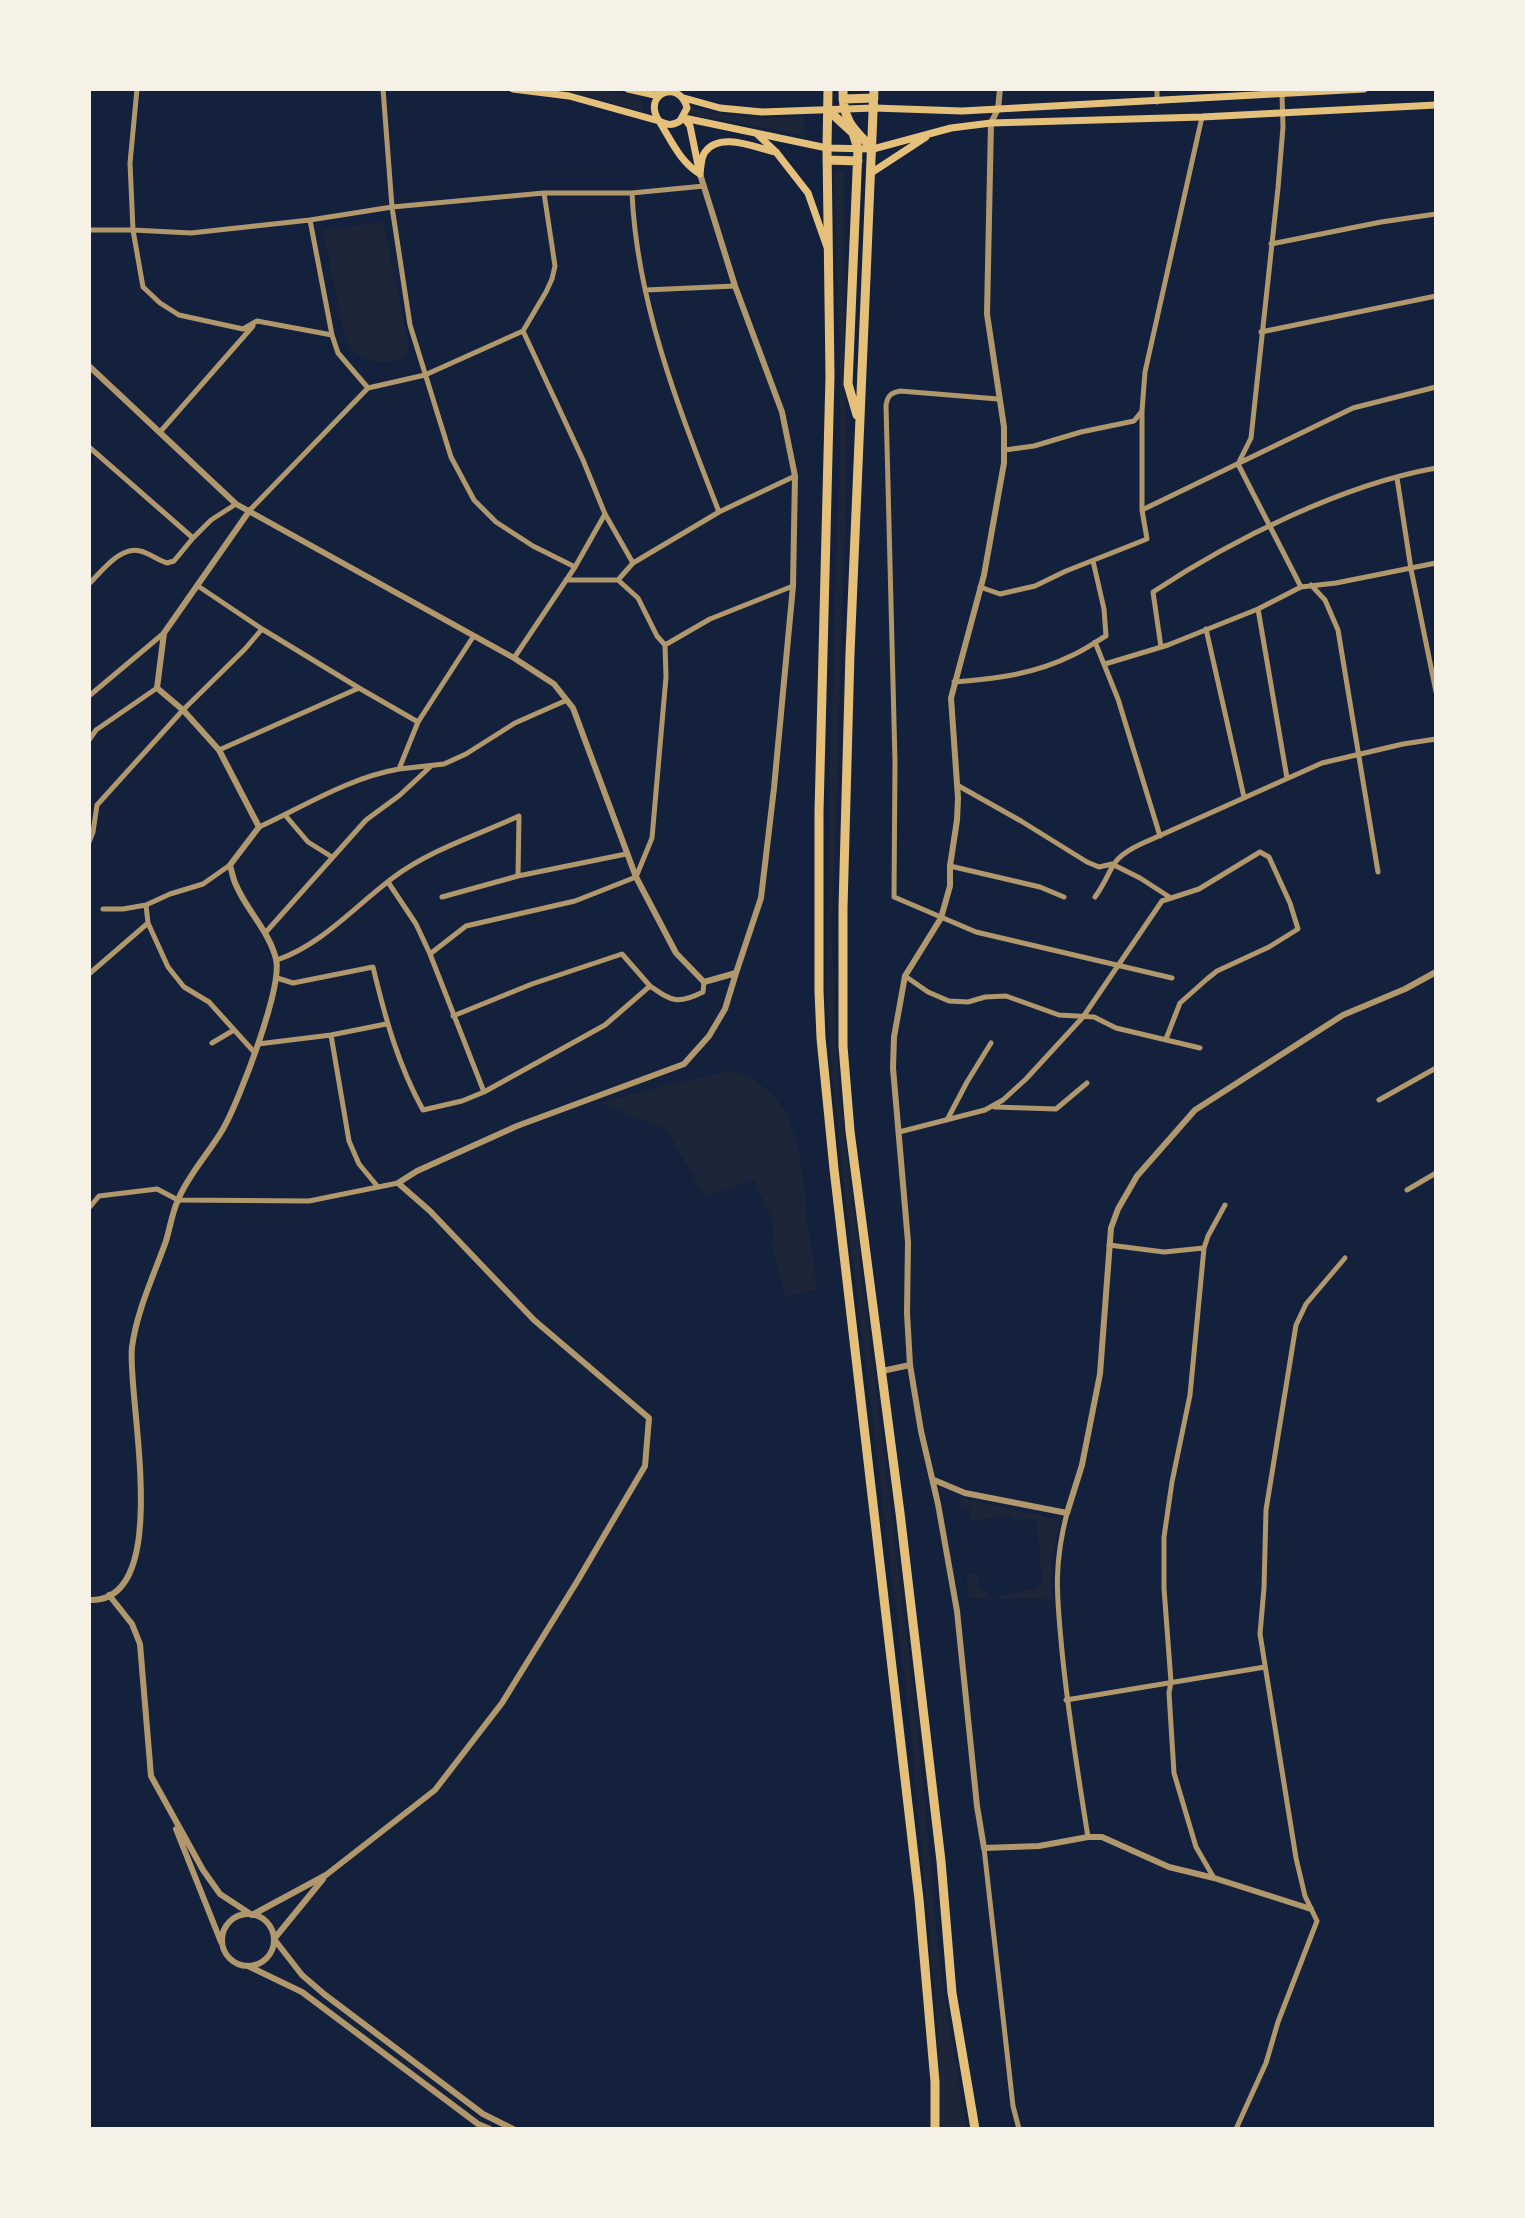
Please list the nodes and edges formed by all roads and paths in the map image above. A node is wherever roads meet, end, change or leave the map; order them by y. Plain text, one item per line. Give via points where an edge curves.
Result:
1 (137, 89) edge
2 (383, 89) edge
3 (513, 89) edge
4 (628, 89) edge
5 (828, 89) edge
6 (1000, 89) edge
7 (1157, 89) edge
8 (1364, 89) edge
9 (674, 91) edge
10 (658, 92) edge
11 (1282, 94) junction
12 (684, 98) junction
13 (843, 99) edge
14 (874, 99) edge
15 (1157, 102) junction
16 (1436, 105) edge
17 (998, 109) junction
18 (828, 110) junction
19 (1282, 113) junction
20 (1202, 117) junction
21 (684, 118) junction
22 (659, 121) junction
23 (991, 123) junction
24 (934, 132) junction
25 (757, 134) junction
26 (827, 148) junction
27 (858, 149) junction
28 (873, 149) junction
29 (776, 152) junction
30 (827, 160) junction
31 (858, 161) junction
32 (871, 173) junction
33 (700, 174) junction
34 (704, 186) junction
35 (632, 193) junction
36 (544, 194) junction
37 (392, 207) junction
38 (1436, 214) edge
39 (310, 220) junction
40 (89, 230) edge
41 (133, 230) junction
42 (1271, 244) junction
43 (828, 252) junction
44 (734, 286) junction
45 (646, 290) junction
46 (1436, 296) edge
47 (257, 321) junction
48 (523, 331) junction
49 (1261, 332) junction
50 (332, 335) junction
51 (90, 368) edge
52 (425, 375) junction
53 (1436, 387) edge
54 (368, 388) junction
55 (998, 399) junction
56 (1142, 411) junction
57 (859, 423) junction
58 (160, 432) junction
59 (89, 447) edge
60 (1005, 450) junction
61 (95, 453) junction
62 (89, 458) edge
63 (1238, 464) junction
64 (1436, 468) edge
65 (794, 476) junction
66 (1397, 478) junction
67 (236, 504) junction
68 (250, 510) junction
69 (1142, 510) junction
70 (719, 512) junction
71 (605, 514) junction
72 (1269, 526) junction
73 (193, 538) junction
74 (1093, 561) junction
75 (633, 563) junction
76 (1436, 563) edge
77 (575, 567) junction
78 (1411, 569) junction
79 (566, 580) junction
80 (618, 580) junction
81 (89, 584) edge
82 (198, 586) junction
83 (793, 586) junction
84 (1311, 586) junction
85 (980, 587) junction
86 (1301, 587) junction
87 (1258, 609) junction
88 (262, 629) junction
89 (1206, 629) junction
90 (164, 633) junction
91 (473, 637) junction
92 (1095, 642) junction
93 (665, 645) junction
94 (1161, 647) junction
95 (514, 658) junction
96 (1105, 664) junction
97 (954, 682) junction
98 (157, 688) junction
99 (359, 688) junction
100 (1436, 692) edge
101 (89, 696) edge
102 (567, 699) junction
103 (183, 710) junction
104 (418, 722) junction
105 (1436, 739) edge
106 (89, 740) edge
107 (219, 750) junction
108 (1360, 754) junction
109 (430, 767) junction
110 (399, 769) junction
111 (1287, 778) junction
112 (957, 785) junction
113 (1244, 797) junction
114 (285, 815) junction
115 (259, 827) junction
116 (1160, 836) junction
117 (89, 842) edge
118 (626, 854) junction
119 (332, 857) junction
120 (1112, 864) junction
121 (230, 865) junction
122 (950, 866) junction
123 (1378, 872) dead end
124 (519, 876) junction
125 (636, 877) junction
126 (388, 882) junction
127 (442, 897) dead end
128 (1064, 897) dead end
129 (1094, 897) dead end
130 (1171, 898) junction
131 (146, 905) junction
132 (103, 909) dead end
133 (941, 918) junction
134 (148, 923) junction
135 (266, 932) junction
136 (430, 954) junction
137 (277, 960) junction
138 (1118, 966) junction
139 (1436, 972) edge
140 (736, 973) junction
141 (89, 974) edge
142 (905, 976) junction
143 (277, 978) junction
144 (1172, 978) dead end
145 (704, 982) junction
146 (650, 986) junction
147 (453, 1016) junction
148 (1083, 1017) junction
149 (386, 1024) junction
150 (234, 1030) junction
151 (331, 1035) junction
152 (1166, 1039) junction
153 (212, 1043) dead end
154 (258, 1044) junction
155 (991, 1044) dead end
156 (1200, 1048) dead end
157 (255, 1053) junction
158 (1436, 1068) edge
159 (1087, 1083) dead end
160 (484, 1092) junction
161 (1380, 1100) dead end
162 (995, 1107) junction
163 (947, 1120) junction
164 (899, 1132) junction
165 (1436, 1173) edge
166 (398, 1183) junction
167 (378, 1187) junction
168 (1407, 1190) dead end
169 (178, 1200) junction
170 (1225, 1205) dead end
171 (89, 1208) edge
172 (1109, 1245) junction
173 (1204, 1248) junction
174 (1345, 1258) dead end
175 (910, 1365) junction
176 (882, 1371) junction
177 (934, 1480) junction
178 (1067, 1513) junction
179 (109, 1595) junction
180 (89, 1600) edge
181 (1265, 1667) junction
182 (1171, 1682) junction
183 (1066, 1700) junction
184 (166, 1804) junction
185 (1088, 1837) junction
186 (984, 1848) junction
187 (326, 1875) junction
188 (1214, 1878) junction
189 (1311, 1909) junction
190 (252, 1915) junction
191 (274, 1939) junction
192 (223, 1947) junction
193 (248, 1966) junction
194 (490, 2129) edge
195 (513, 2129) edge
196 (935, 2129) edge
197 (975, 2129) edge
198 (1019, 2129) edge
199 (1236, 2129) edge

1 - 41 street via 130,163
2 - 37 street
3 - 22 main road via 569,96
4 - 10 main road
5 - 18 highway
6 - 17 street
7 - 15 street
8 - 11 main road
9 - 10 main road
9 - 12 main road
10 - 22 main road via 654,111
11 - 15 main road
11 - 19 street
12 - 18 main road via 762,112
12 - 21 main road
13 - 14 highway
13 - 18 main road
13 - 28 highway via 849,124
14 - 17 main road via 962,111
14 - 28 highway
15 - 17 main road
16 - 19 main road
17 - 23 street
18 - 26 highway
18 - 27 highway via 853,133
19 - 20 main road
19 - 42 street
20 - 23 main road
20 - 56 street via 1145,372
21 - 22 main road via 670,125
21 - 25 main road
21 - 33 main road
22 - 33 main road via 679,154
23 - 24 main road
23 - 55 street via 987,314
24 - 28 main road
24 - 32 main road
25 - 26 main road
25 - 29 main road
26 - 27 main road
26 - 30 highway
27 - 28 main road
27 - 31 highway
28 - 32 highway
29 - 33 main road via 731,141 714,145 704,154
29 - 43 main road via 808,193
30 - 31 highway
30 - 43 highway
31 - 57 highway via 848,384
32 - 57 highway
33 - 34 street
34 - 35 street
34 - 44 street
35 - 36 street
35 - 45 street
36 - 37 street
36 - 48 street via 555,266
37 - 39 street
37 - 52 street via 410,325
38 - 42 street
39 - 41 street via 191,233
39 - 50 street
40 - 41 street
41 - 47 street via 143,287 160,303 178,315 243,330
42 - 49 street
43 - 196 highway via 829,484 819,812 821,1038 919,1899
44 - 45 street
44 - 65 street via 782,412
45 - 70 street via 669,376
46 - 49 street
47 - 50 street
47 - 58 street
48 - 52 street
48 - 71 street
49 - 63 street via 1251,438
50 - 54 street via 338,353
51 - 58 street
52 - 54 street
52 - 77 street via 451,457 474,500 496,522
53 - 63 street via 1353,408
54 - 68 street
55 - 60 street
55 - 133 street via 900,391 887,397 886,405 894,897
56 - 60 street via 1133,421
56 - 69 street
57 - 176 highway via 842,1046
58 - 67 street
59 - 61 street
60 - 85 street
61 - 62 street
61 - 73 street
63 - 69 street
63 - 72 street
64 - 66 street
65 - 70 street
65 - 83 street
66 - 72 street
66 - 78 street
67 - 68 street
67 - 73 street
68 - 82 street
68 - 91 street
69 - 74 street via 1147,540
70 - 75 street
71 - 75 street
71 - 77 street
72 - 86 street
72 - 94 street via 1153,592
73 - 81 street via 167,563 139,550 126,551
74 - 85 street via 1035,586 1000,594
74 - 92 street via 1107,636
75 - 80 street
76 - 78 street
77 - 79 street
78 - 84 street
78 - 100 street
79 - 80 street
79 - 95 street
80 - 93 street via 638,598
82 - 88 street
82 - 90 street
83 - 93 street via 710,618
83 - 140 street via 761,898
84 - 86 street
84 - 108 street via 1325,600 1338,630
85 - 97 street
86 - 87 street
87 - 89 street
87 - 111 street
88 - 99 street
88 - 103 street
89 - 94 street
89 - 113 street
90 - 98 street
90 - 101 street
91 - 95 street
91 - 104 street
92 - 96 street
92 - 97 street via 1036,670 1006,678
93 - 125 street via 652,838
94 - 96 street
95 - 102 street via 554,684
96 - 116 street
97 - 112 street via 951,713
98 - 103 street
98 - 106 street via 96,730
99 - 104 street
99 - 107 street
102 - 109 street via 515,723 466,754
102 - 118 street
103 - 107 street
103 - 117 street via 97,805
104 - 110 street
105 - 108 street
107 - 115 street
108 - 111 street
108 - 123 street
109 - 110 street
109 - 119 street via 366,820
110 - 114 street via 337,788
111 - 113 street
112 - 120 street via 1087,862 1099,867
112 - 122 street
113 - 116 street
114 - 115 street
114 - 119 street via 308,842
115 - 121 street
116 - 120 street via 1120,855
118 - 124 street
118 - 125 street
119 - 135 street
120 - 129 street
120 - 130 street
121 - 131 street via 203,884
121 - 135 street via 236,886
122 - 128 street
122 - 133 street
124 - 126 street via 519,816 425,859
124 - 127 street
125 - 136 street via 575,901 466,926
125 - 145 street via 677,953
126 - 136 street
126 - 137 street via 326,933
130 - 138 street via 1162,901
130 - 152 street via 1199,889 1261,852 1269,857 1298,929 1206,979 1180,1003
131 - 132 street
131 - 134 street
133 - 138 street via 976,932
133 - 142 street
134 - 141 street
134 - 150 street via 168,967 184,987 209,1002
135 - 137 street
136 - 147 street
137 - 143 street
138 - 144 street
138 - 148 street
139 - 172 street via 1343,1015 1195,1110 1125,1195
140 - 145 street
140 - 166 street via 725,1009 709,1037 684,1064 517,1126
142 - 148 street via 939,998 968,1002 1006,996 1059,1015
142 - 164 street via 894,1037
143 - 149 street via 293,983 373,967
143 - 154 street
145 - 146 street via 703,992 687,1001 669,999
146 - 147 street via 622,954
146 - 160 street via 606,1025
147 - 160 street
148 - 152 street
148 - 162 street
149 - 151 street
149 - 160 street via 424,1110
150 - 153 street
150 - 157 street
151 - 154 street
151 - 167 street via 349,1141 359,1164
152 - 156 street
154 - 157 street
155 - 163 street
157 - 169 street via 224,1127
158 - 161 street
159 - 162 street via 1056,1109
162 - 163 street
163 - 164 street
164 - 175 street via 909,1265
165 - 168 street
166 - 167 street
166 - 187 street via 534,1320 649,1418 645,1466 502,1703 435,1790
167 - 169 street via 309,1201
169 - 171 street via 157,1189 99,1196
169 - 179 street via 132,1347 142,1514 132,1570 117,1592
170 - 173 street
172 - 173 street via 1164,1252
172 - 178 street via 1102,1364 1083,1465
173 - 182 street via 1190,1395 1164,1537
174 - 181 street via 1306,1304 1294,1333 1266,1510 1260,1634
175 - 176 street
175 - 177 street
176 - 197 highway via 953,1993
177 - 178 street via 965,1493
177 - 186 street via 957,1611
178 - 183 street via 1056,1578
179 - 180 street
179 - 184 street via 132,1624 140,1644 150,1776
181 - 182 street
181 - 189 street via 1296,1858
182 - 183 street
182 - 188 street via 1174,1773 1196,1847
183 - 185 street
184 - 190 street via 220,1894
184 - 192 street
185 - 186 street via 1039,1846
185 - 188 street via 1102,1837 1169,1867
186 - 198 street
187 - 190 street
187 - 191 street
188 - 189 street
189 - 199 street via 1317,1922 1266,2063
190 - 191 street via 267,1923
190 - 192 street via 229,1923
191 - 193 street via 269,1955
191 - 195 street via 324,1994 483,2114
192 - 193 street via 232,1961
193 - 194 street via 302,1992

